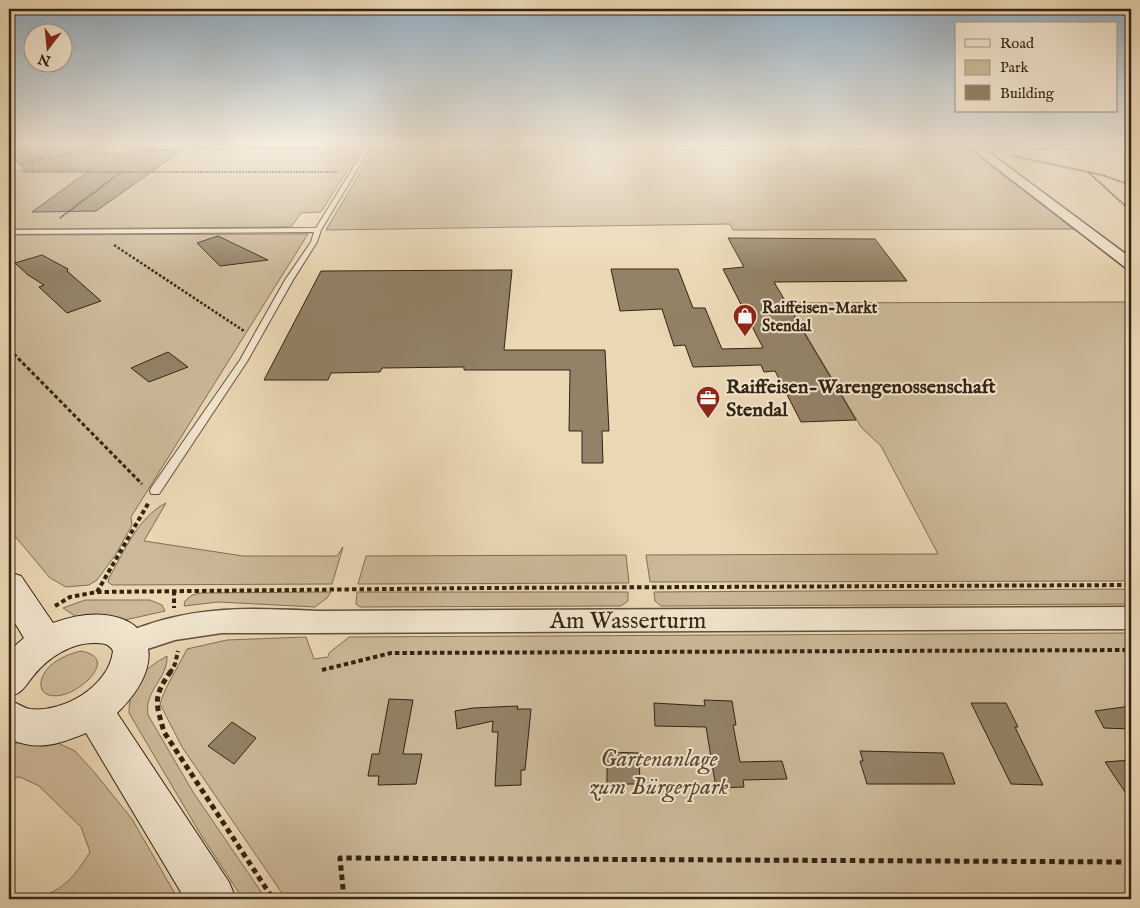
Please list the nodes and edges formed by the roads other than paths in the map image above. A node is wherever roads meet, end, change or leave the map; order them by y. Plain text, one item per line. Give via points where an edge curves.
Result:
1 (344, 187) edge
2 (1028, 187) edge
3 (318, 230) junction
4 (9, 232) edge
5 (1131, 265) edge
6 (156, 491) road end
7 (9, 586) edge
8 (1131, 618) edge
9 (39, 631) junction
10 (128, 643) junction
11 (9, 680) edge
12 (93, 709) junction
13 (9, 718) edge
14 (212, 899) edge

1 - 3 lane
2 - 5 street
3 - 4 lane
3 - 6 lane via 244,360
7 - 9 main road
8 - 10 street, Am Wasserturm via 238,620 176,627
9 - 10 main road via 103,627 123,635
9 - 11 main road
10 - 12 main road via 131,652 126,674 107,698
12 - 13 main road via 58,726 42,728 26,728
12 - 14 main road

